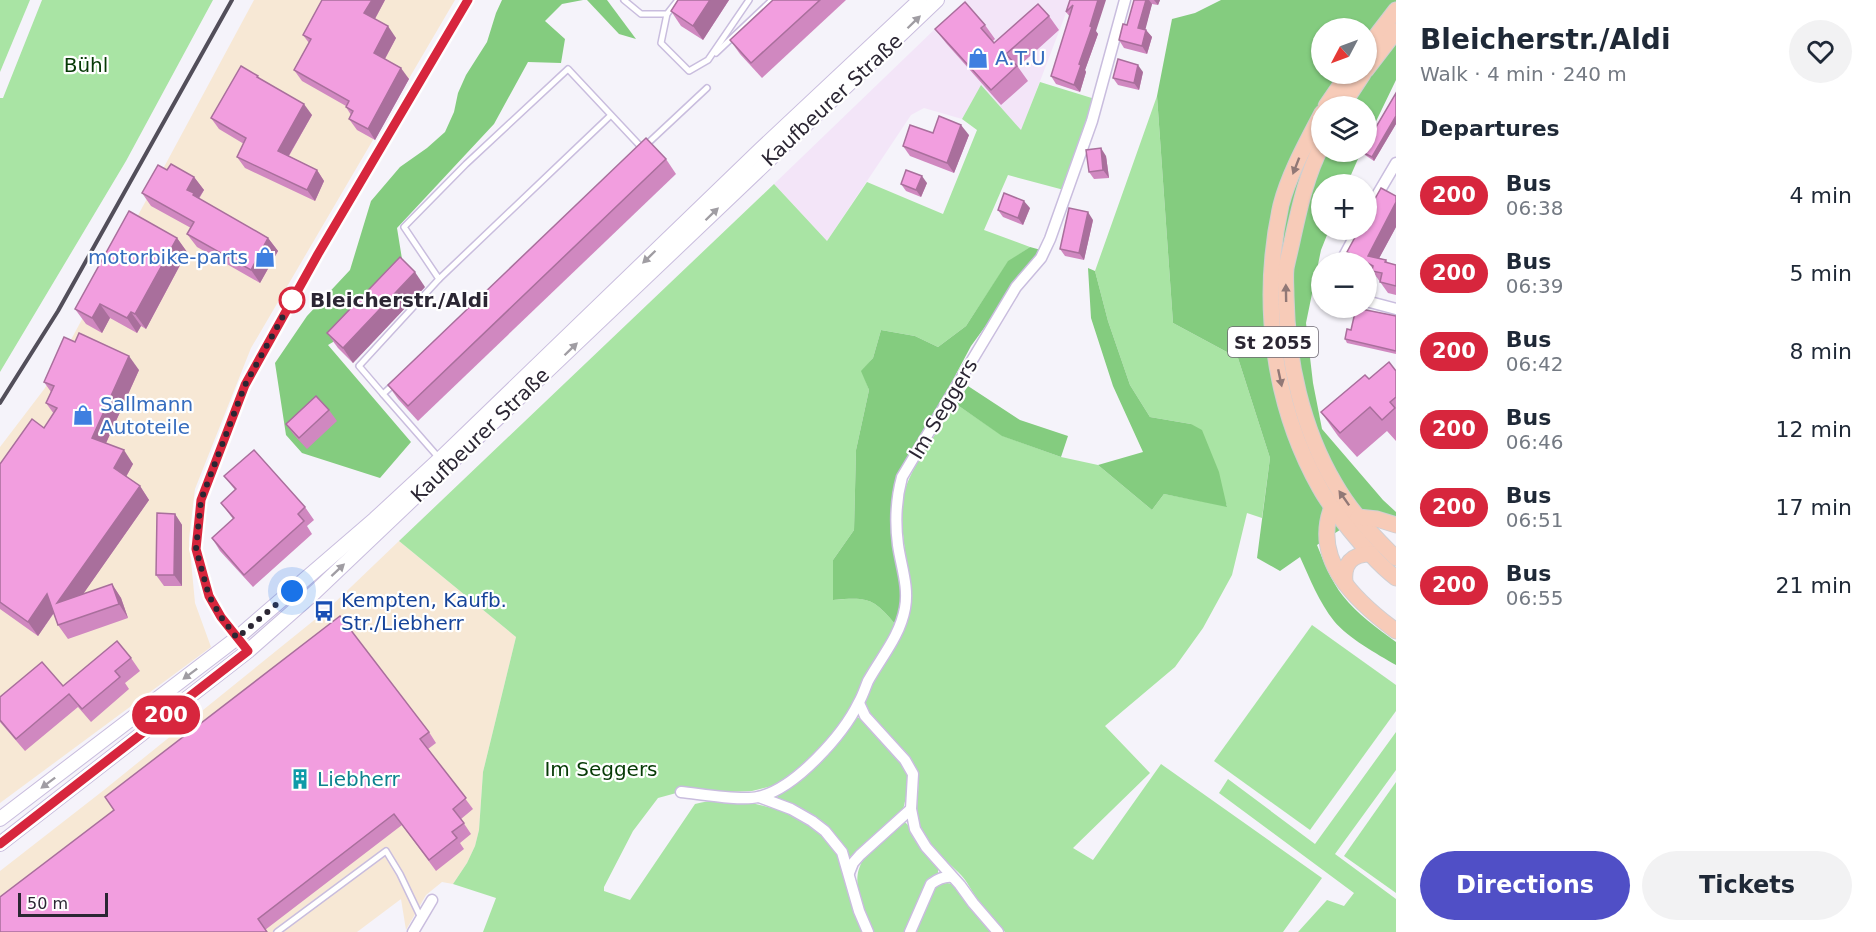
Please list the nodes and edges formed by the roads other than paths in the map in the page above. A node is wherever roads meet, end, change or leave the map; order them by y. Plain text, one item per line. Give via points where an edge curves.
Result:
1 (468, 0) edge
2 (624, 0) edge
3 (678, 0) edge
4 (749, 0) edge
5 (772, 0) edge
6 (920, 0) edge
7 (937, 0) edge
8 (1125, 0) edge
9 (1396, 10) edge
10 (668, 14) junction
11 (1396, 31) edge
12 (1377, 35) edge
13 (1377, 56) edge
14 (708, 60) junction
15 (707, 88) dead end
16 (611, 115) junction
17 (1311, 134) edge
18 (642, 148) junction
19 (633, 157) edge
20 (1313, 162) edge
21 (1396, 163) edge
22 (1377, 195) edge
23 (439, 279) junction
24 (1377, 304) edge
25 (1396, 309) edge
26 (400, 378) edge
27 (383, 394) junction
28 (440, 459) junction
29 (1332, 507) junction
30 (1358, 518) junction
31 (1396, 525) edge
32 (1371, 554) junction
33 (1396, 558) edge
34 (1396, 578) edge
35 (1345, 583) junction
36 (1396, 632) edge
37 (237, 638) junction
38 (248, 651) junction
39 (859, 703) junction
40 (681, 792) dead end
41 (759, 797) junction
42 (911, 809) junction
43 (0, 819) edge
44 (0, 844) edge
45 (849, 873) junction
46 (952, 877) junction
47 (432, 900) dead end
48 (421, 919) junction
49 (277, 932) edge
50 (413, 932) edge
51 (868, 932) edge
52 (910, 932) edge
53 (998, 932) edge

1 - 37 street via 245,385 201,500 196,549 209,596
2 - 10 lane via 641,14
3 - 10 lane
4 - 14 lane
5 - 14 lane
6 -> 28 main road, Kaufbeurer Straße
38 -> 7 main road, Kaufbeurer Straße via 315,592
8 - 39 street, Im Seggers via 1092,122 1041,258 1016,287 902,477 897,499 905,608 898,633
9 - 12 main road
10 - 14 lane via 660,43 689,71
11 - 13 main road
15 - 18 lane
16 - 18 lane
16 - 23 lane
16 - 23 lane via 568,69 466,164 404,227
17 -> 29 main road, St 2055 via 1282,204 1271,273 1273,348 1296,437
18 - 19 lane
30 -> 20 main road, St 2055 via 1334,483 1308,424 1297,387 1287,322 1286,269
21 - 22 street
23 - 27 lane via 359,366
24 - 25 street
26 - 27 lane
27 - 28 lane
28 - 37 main road, Kaufbeurer Straße
29 - 32 main road, St 2055
29 - 35 main road via 1326,544
30 - 31 main road
30 - 33 main road, St 2055
32 - 34 main road, St 2055
32 - 35 main road via 1350,561 1344,573
35 - 36 main road via 1362,604
37 - 38 street
37 -> 43 main road, Kaufbeurer Straße
38 - 44 main road, Kaufbeurer Straße
39 - 41 street, Im Seggers via 822,755 795,777
39 - 42 street via 865,716 913,774
40 - 41 street
41 - 45 street via 791,809 819,826 842,852
42 - 45 street via 860,855
42 - 46 street via 915,830
45 - 51 street
46 - 52 street via 931,884
46 - 53 street
47 - 48 street
48 - 49 lane via 386,851
48 - 50 street

